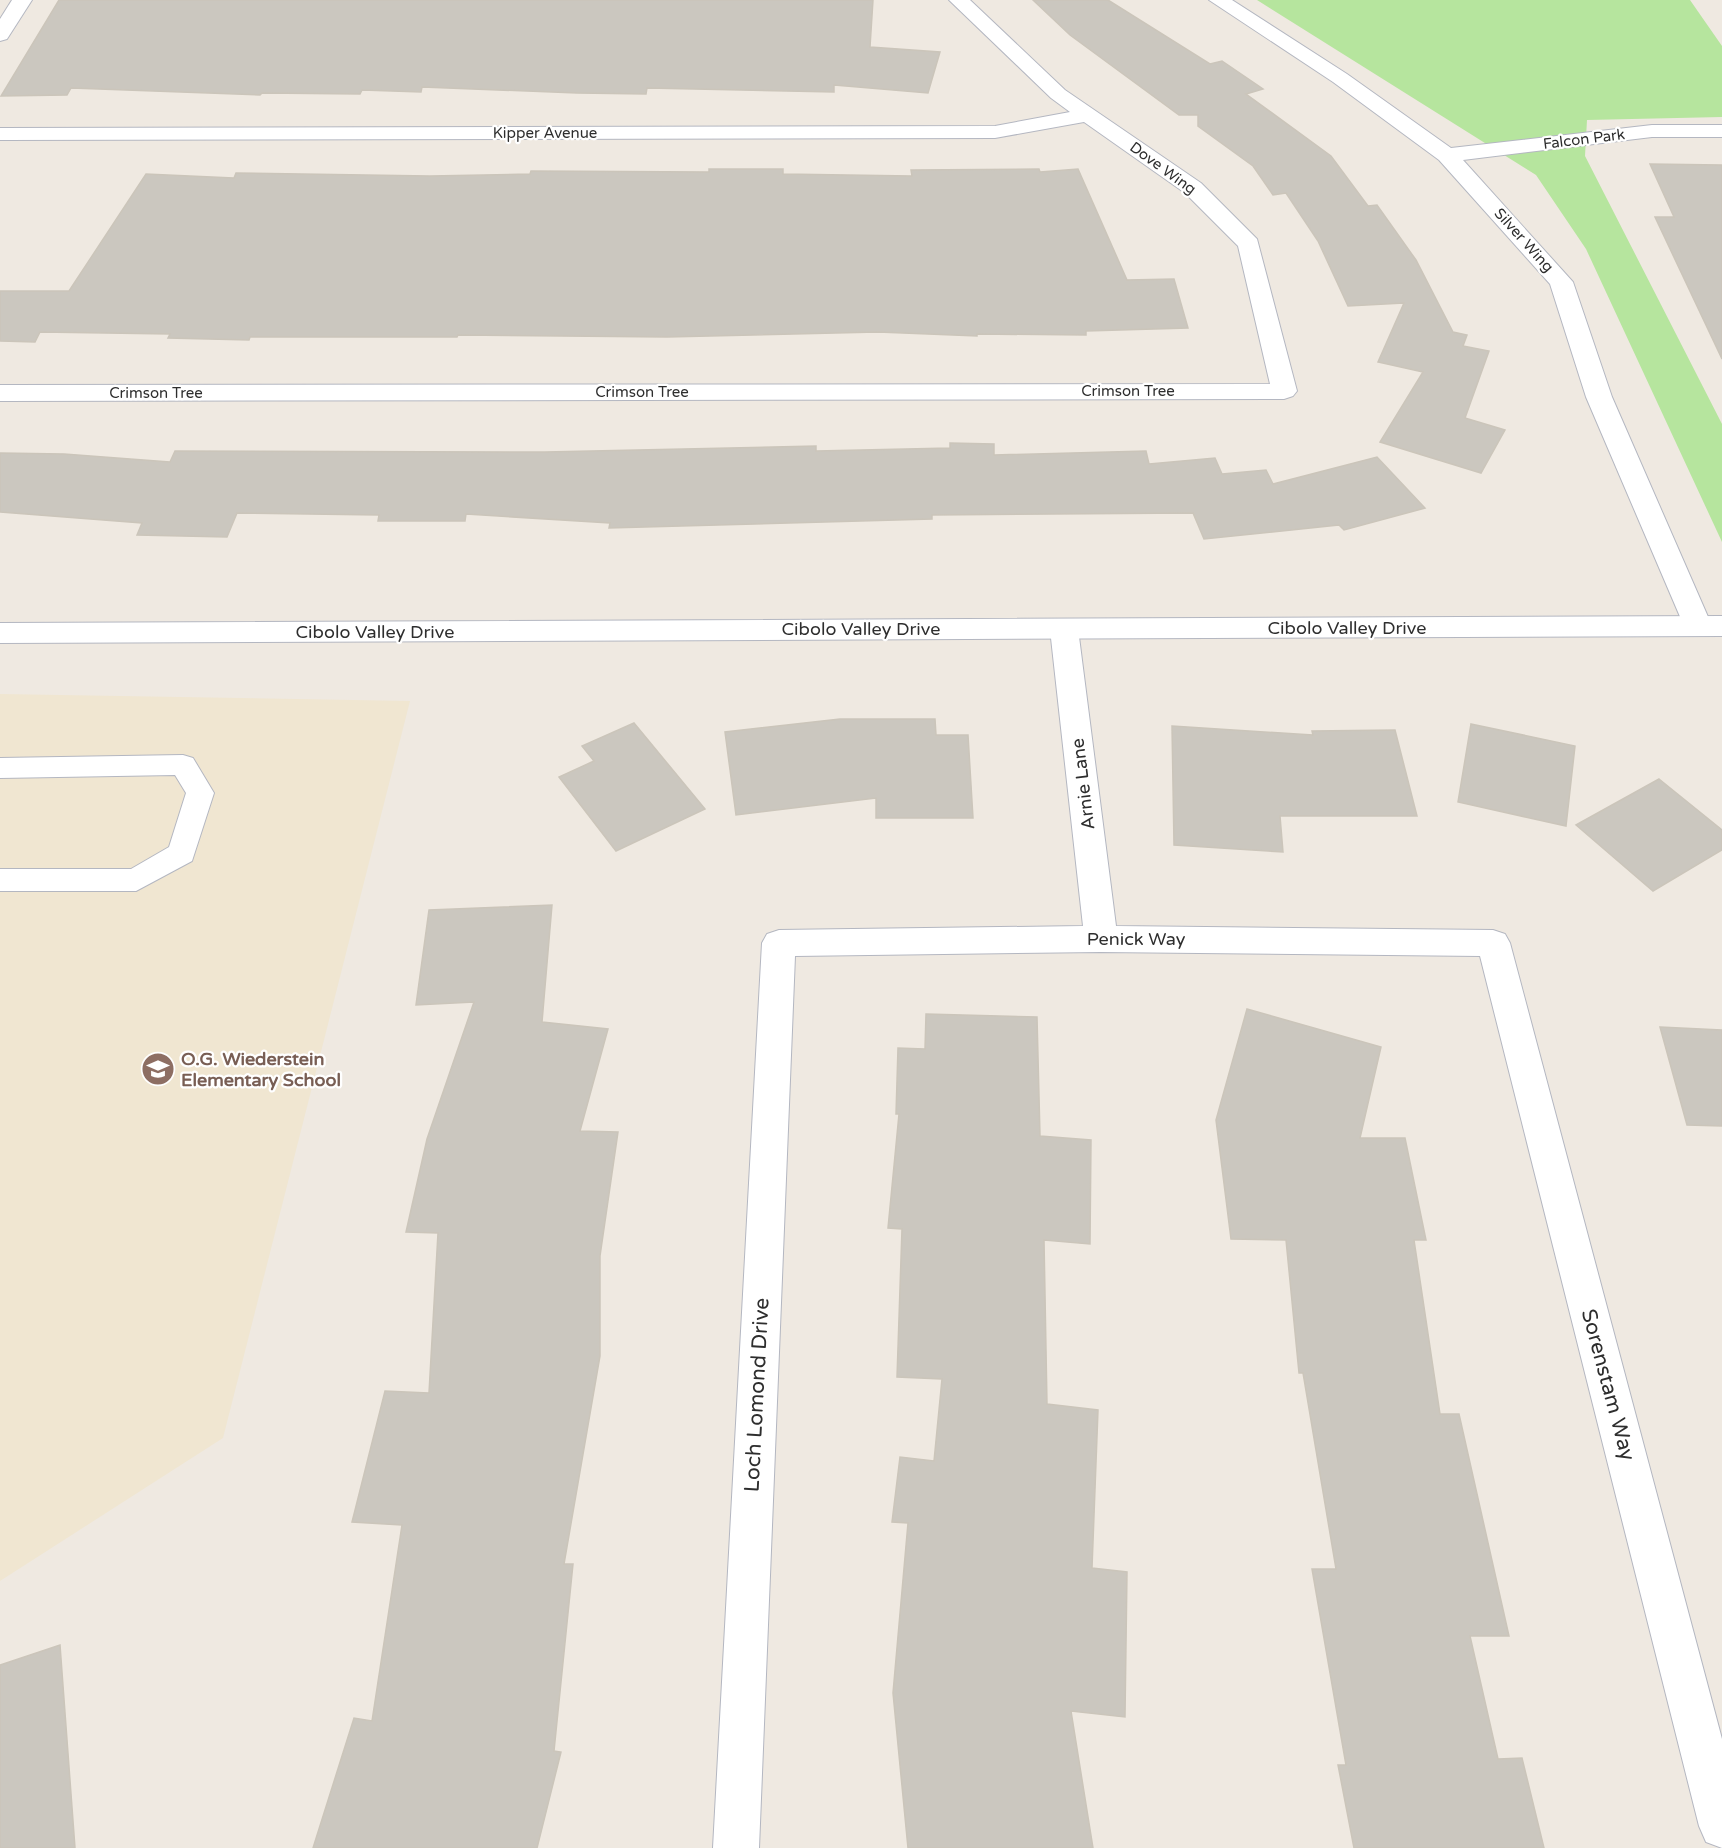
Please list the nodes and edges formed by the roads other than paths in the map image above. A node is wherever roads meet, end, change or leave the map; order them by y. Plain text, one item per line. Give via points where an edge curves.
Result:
1 (22, 0) edge
2 (959, 0) edge
3 (1219, 0) edge
4 (0, 36) edge
5 (1088, 115) junction
6 (1722, 131) edge
7 (0, 134) edge
8 (1447, 155) junction
9 (1284, 391) joint
10 (0, 393) edge
11 (1710, 626) edge
12 (1064, 628) junction
13 (0, 633) edge
14 (0, 768) edge
15 (0, 880) edge
16 (1101, 939) junction
17 (779, 943) joint
18 (1493, 943) joint
19 (1722, 1826) edge
20 (736, 1848) edge

1 - 4 street
2 - 5 street, Dove Wing via 1058,94
3 - 8 street, Silver Wing via 1340,78
5 - 7 street, Kipper Avenue via 995,132
5 - 9 street, Dove Wing via 1193,188 1249,244
6 - 8 street, Falcon Park via 1652,131
8 - 11 street, Silver Wing via 1561,282 1599,396
9 - 10 street, Crimson Tree
11 - 12 street, Cibolo Valley Drive
12 - 13 street, Cibolo Valley Drive
12 - 16 street, Arnie Lane
14 - 15 lane via 183,765 200,793 182,853 136,880
16 - 17 street, Penick Way
16 - 18 street, Penick Way
17 - 20 street, Loch Lomond Drive
18 - 19 street, Sorenstam Way

